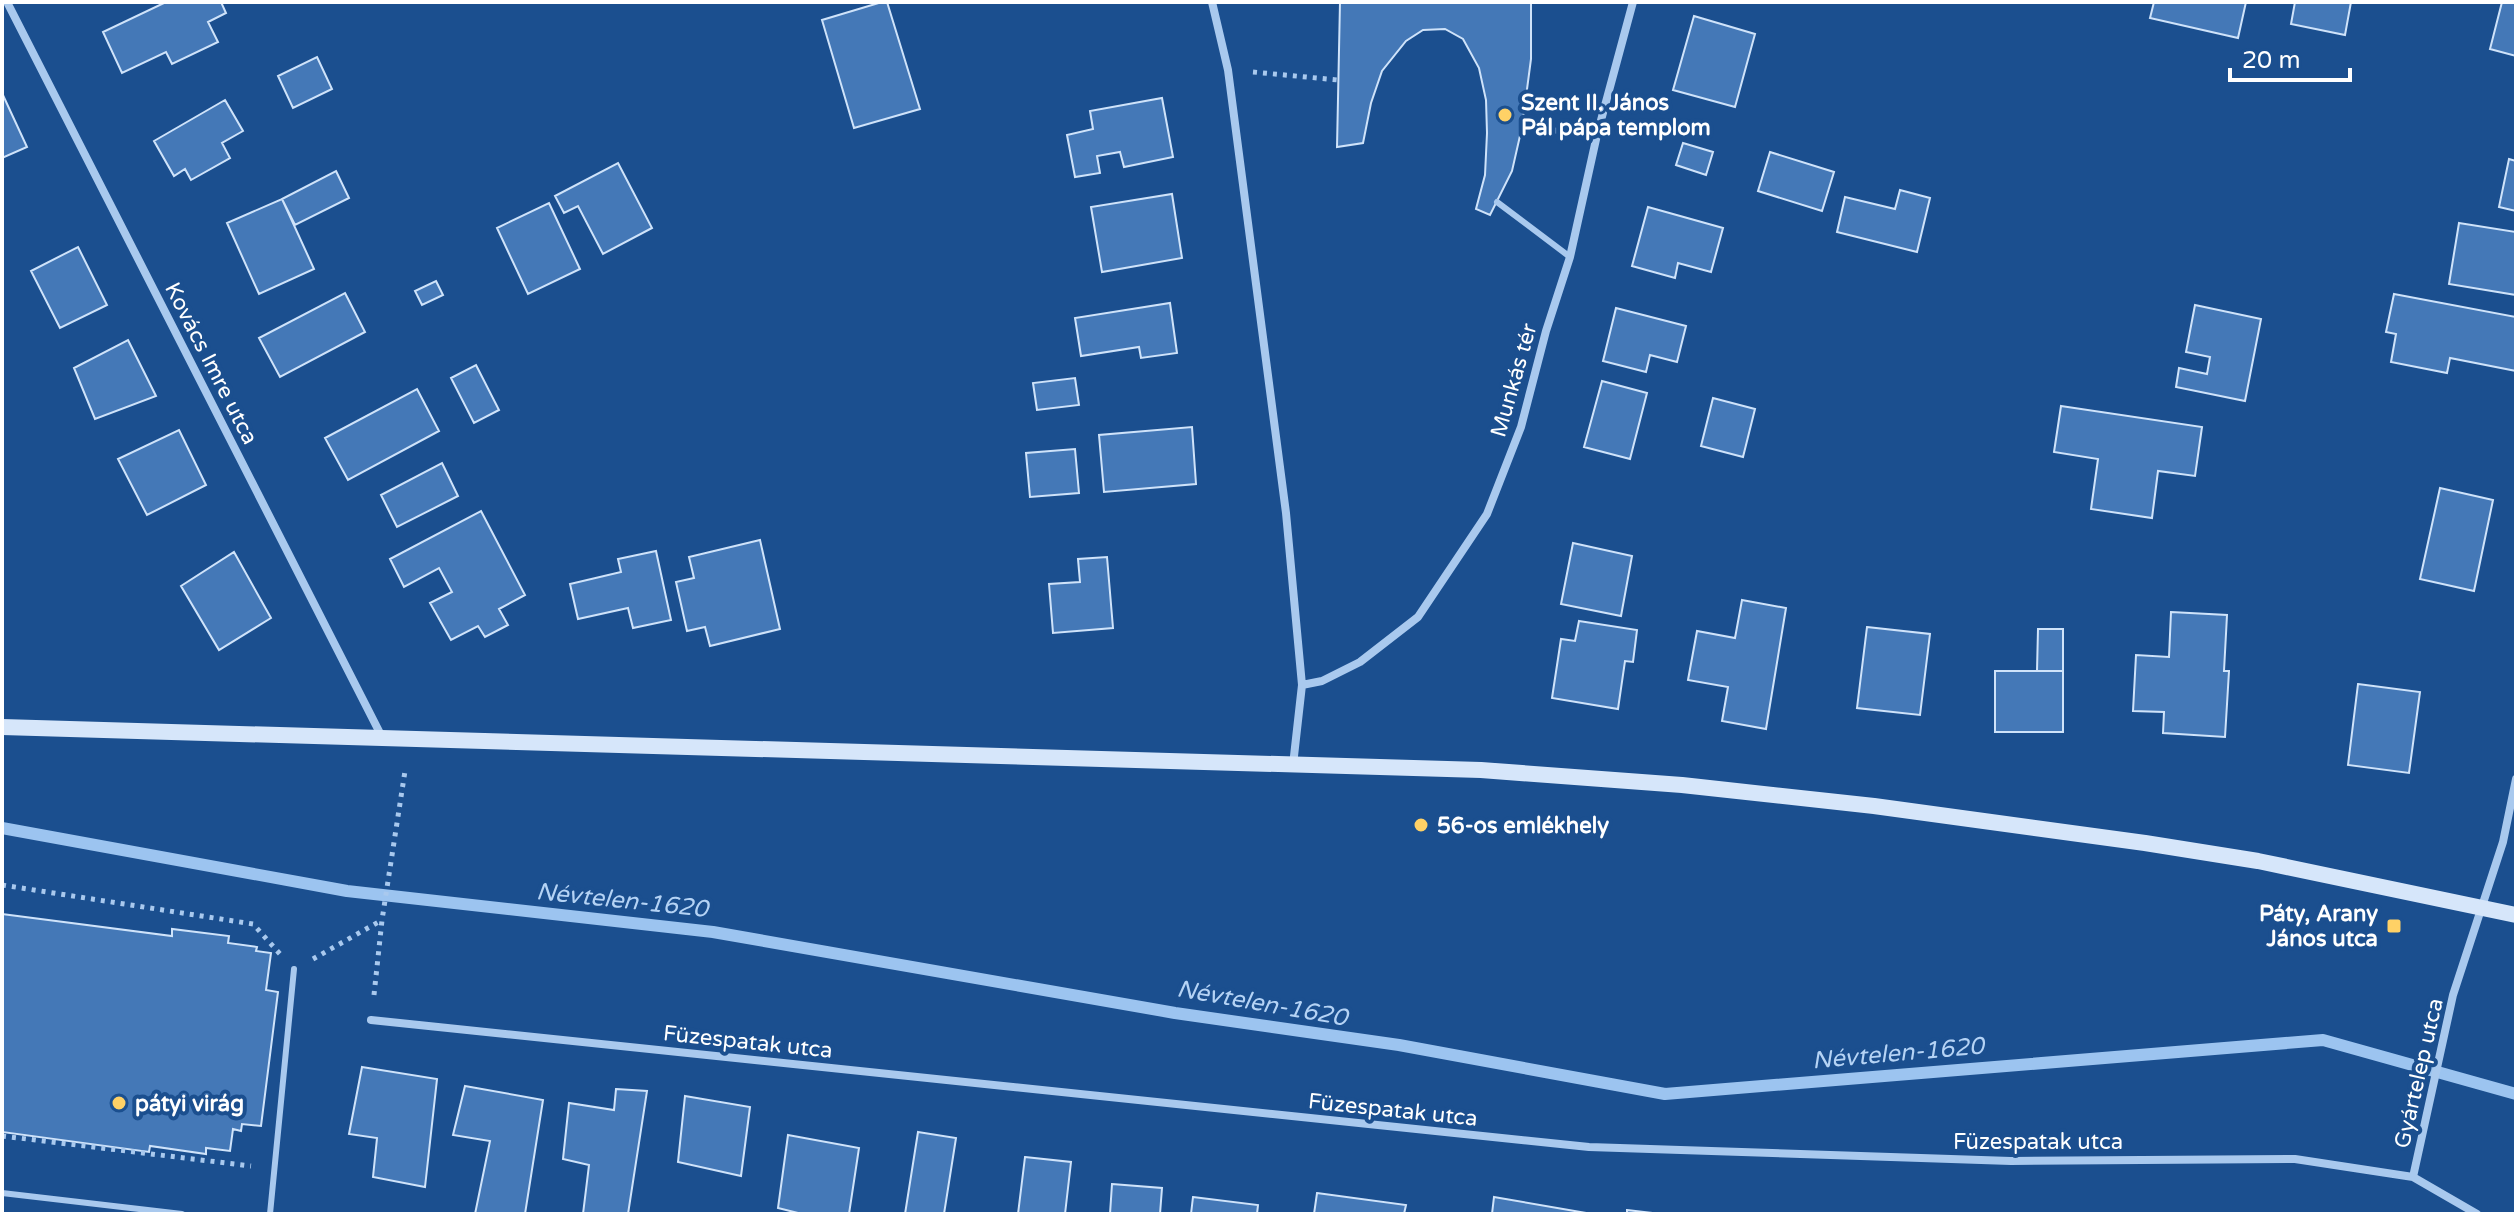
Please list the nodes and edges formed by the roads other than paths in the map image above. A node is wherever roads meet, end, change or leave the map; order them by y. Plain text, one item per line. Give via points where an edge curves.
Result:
1 (7, 2) edge
2 (1212, 2) edge
3 (1633, 2) edge
4 (1522, 127) dead end
5 (1597, 135) junction
6 (1497, 202) dead end
7 (1570, 257) junction
8 (1302, 685) junction
9 (2, 727) edge
10 (384, 740) junction
11 (1293, 765) junction
12 (2516, 779) edge
13 (2480, 906) junction
14 (2516, 915) edge
15 (294, 969) road end
16 (371, 1020) road end
17 (2413, 1177) junction
18 (2, 1193) edge
19 (182, 1214) edge
20 (270, 1214) edge
21 (2477, 1214) edge

1 - 10 street, Kovács Imre utca
2 - 8 street via 1228,70 1286,513
3 - 5 street, Munkás tér
4 - 5 lane
5 - 7 street, Munkás tér
6 - 7 lane
7 - 8 street, Munkás tér via 1521,427 1487,514 1418,617 1360,662
8 - 11 street
9 - 10 street
10 - 11 street
11 - 13 street via 1481,770 1874,806 2258,861
12 - 13 street, Gyártelep utca via 2503,842
13 - 14 street
13 - 17 street, Gyártelep utca via 2453,995
15 - 20 lane
16 - 17 street, Füzespatak utca via 1589,1147 2011,1161 2295,1159
17 - 21 street, Gyártelep utca
18 - 19 lane

